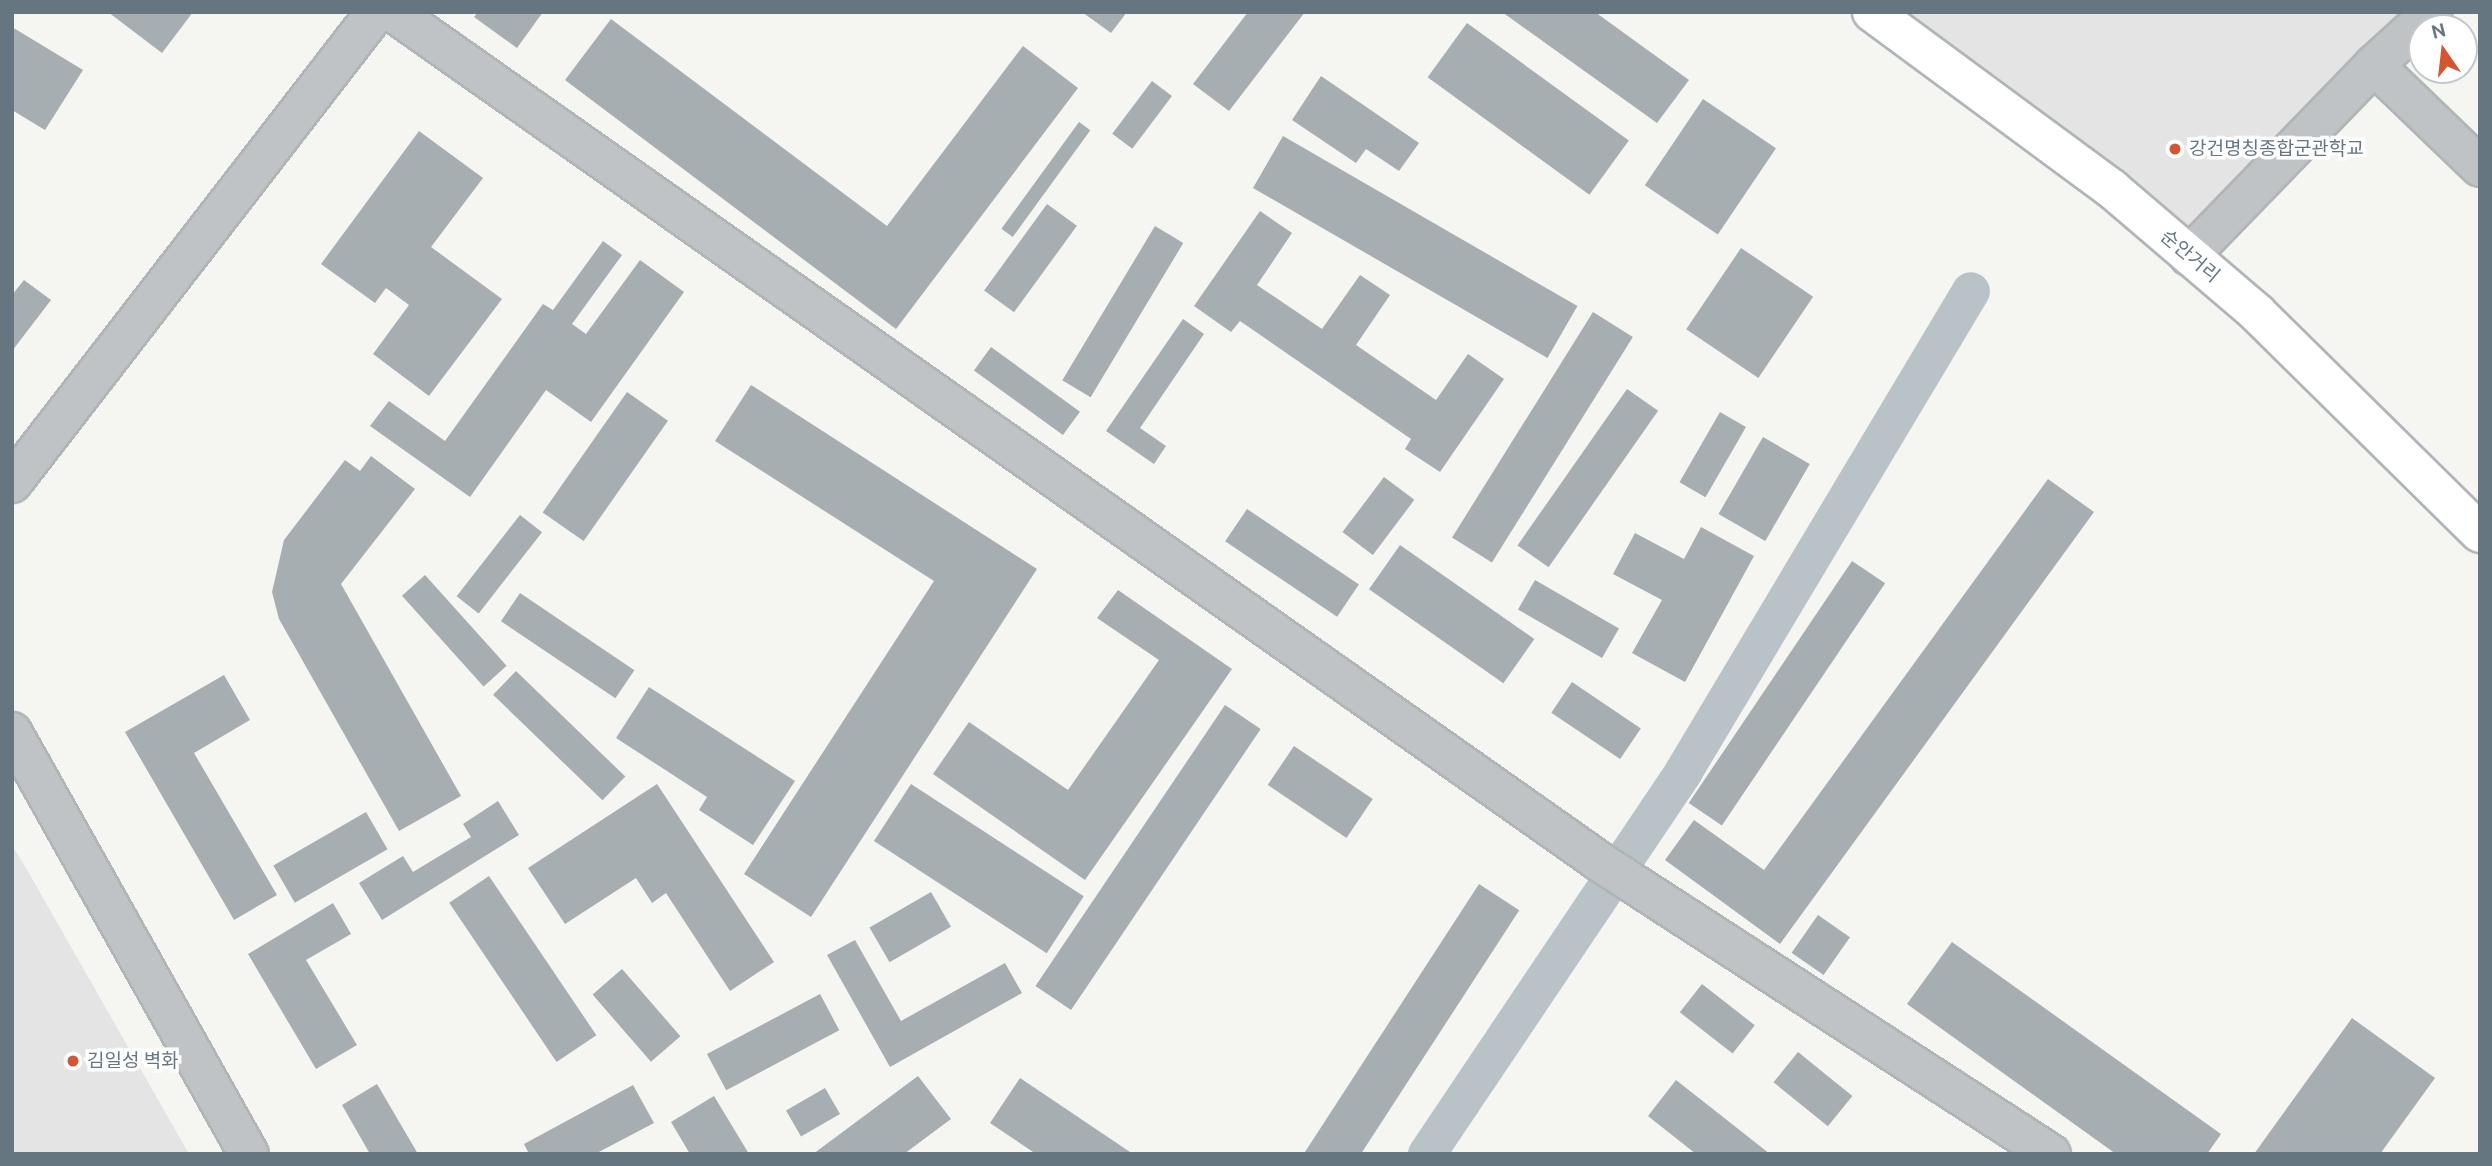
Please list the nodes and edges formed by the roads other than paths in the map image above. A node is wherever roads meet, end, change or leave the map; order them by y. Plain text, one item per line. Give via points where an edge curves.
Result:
1 (376, 12) edge
2 (393, 12) edge
3 (1872, 12) edge
4 (2431, 12) edge
5 (2374, 65) junction
6 (2480, 167) edge
7 (2189, 256) junction
8 (12, 483) edge
9 (2480, 533) edge
10 (12, 732) edge
11 (249, 1154) edge
12 (2051, 1154) edge

1 - 8 street
2 - 12 street via 1600,862
3 - 7 main road, 순안거리 via 2101,181
4 - 5 street
5 - 6 street
5 - 7 street
7 - 9 main road, 순안거리 via 2333,383
10 - 11 street

